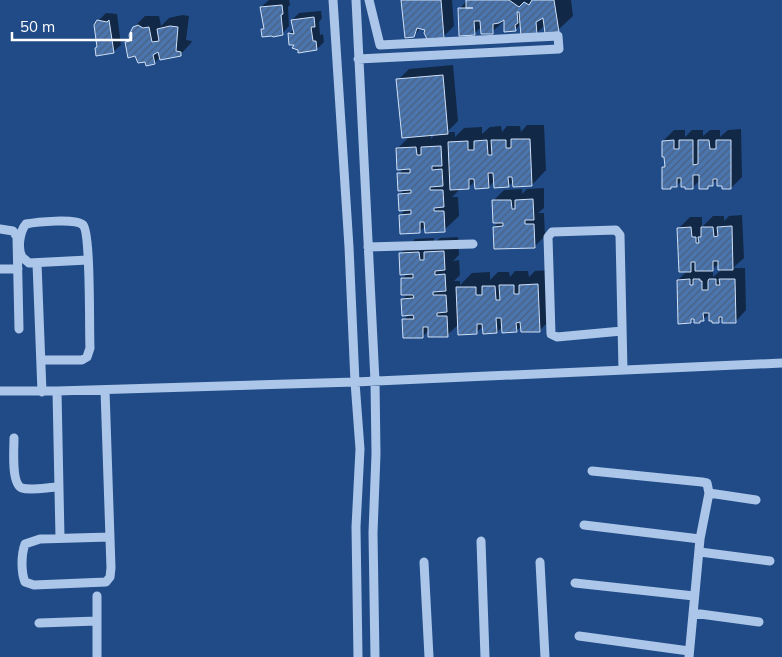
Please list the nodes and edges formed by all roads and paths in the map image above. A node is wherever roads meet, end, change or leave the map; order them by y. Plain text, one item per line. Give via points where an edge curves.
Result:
1 (334, 0) edge
2 (356, 0) edge
3 (369, 0) edge
4 (380, 45) junction
5 (382, 58) junction
6 (358, 59) junction
7 (0, 229) edge
8 (473, 244) dead end
9 (368, 247) junction
10 (88, 260) junction
11 (37, 263) junction
12 (0, 269) edge
13 (18, 269) junction
14 (19, 329) dead end
15 (622, 331) junction
16 (40, 360) junction
17 (782, 363) edge
18 (623, 370) junction
19 (375, 381) junction
20 (355, 382) junction
21 (105, 390) junction
22 (0, 391) edge
23 (57, 391) junction
24 (42, 392) junction
25 (14, 438) dead end
26 (592, 471) dead end
27 (59, 487) junction
28 (709, 493) junction
29 (756, 500) dead end
30 (584, 525) dead end
31 (110, 537) junction
32 (60, 538) junction
33 (700, 539) junction
34 (481, 540) dead end
35 (700, 552) junction
36 (770, 561) dead end
37 (424, 562) dead end
38 (540, 562) dead end
39 (575, 583) dead end
40 (97, 596) dead end
41 (694, 596) junction
42 (693, 613) junction
43 (97, 621) junction
44 (759, 622) dead end
45 (39, 623) dead end
46 (579, 636) dead end
47 (689, 654) edge
48 (97, 657) edge
49 (358, 657) edge
50 (375, 657) edge
51 (429, 657) edge
52 (485, 657) edge
53 (545, 657) edge

1 - 20 street
2 - 6 street
3 - 4 street
4 - 5 street
4 - 5 street via 558,36 559,49
5 - 6 street
6 - 9 street
7 - 13 street via 12,231 17,237
8 - 9 street
9 - 19 street
10 - 11 street
10 - 11 street via 87,235 84,226 78,222 26,224 21,230 22,257 29,263
10 - 16 street via 90,348 87,356 82,360
11 - 16 street
12 - 13 street
13 - 14 street
15 - 15 street via 557,337 551,334 548,237 552,232 616,230 620,236
15 - 18 street
16 - 24 street
17 - 18 street
18 - 19 street
19 - 20 street
19 - 50 street
20 - 21 street
20 - 49 street via 360,449 356,527
21 - 23 street
21 - 31 street
22 - 24 street
23 - 24 street
23 - 27 street
25 - 27 street via 18,486
26 - 28 street via 702,482 707,483
27 - 32 street
28 - 29 street
28 - 33 street
30 - 33 street
31 - 32 street
31 - 32 street via 110,577 106,582 34,585 26,582 22,551 25,544
33 - 35 street
34 - 52 street
35 - 36 street
35 - 41 street
37 - 51 street
38 - 53 street
39 - 41 street
40 - 43 street
41 - 42 street
42 - 44 street
42 - 47 street
43 - 45 street
43 - 48 street
46 - 47 street

